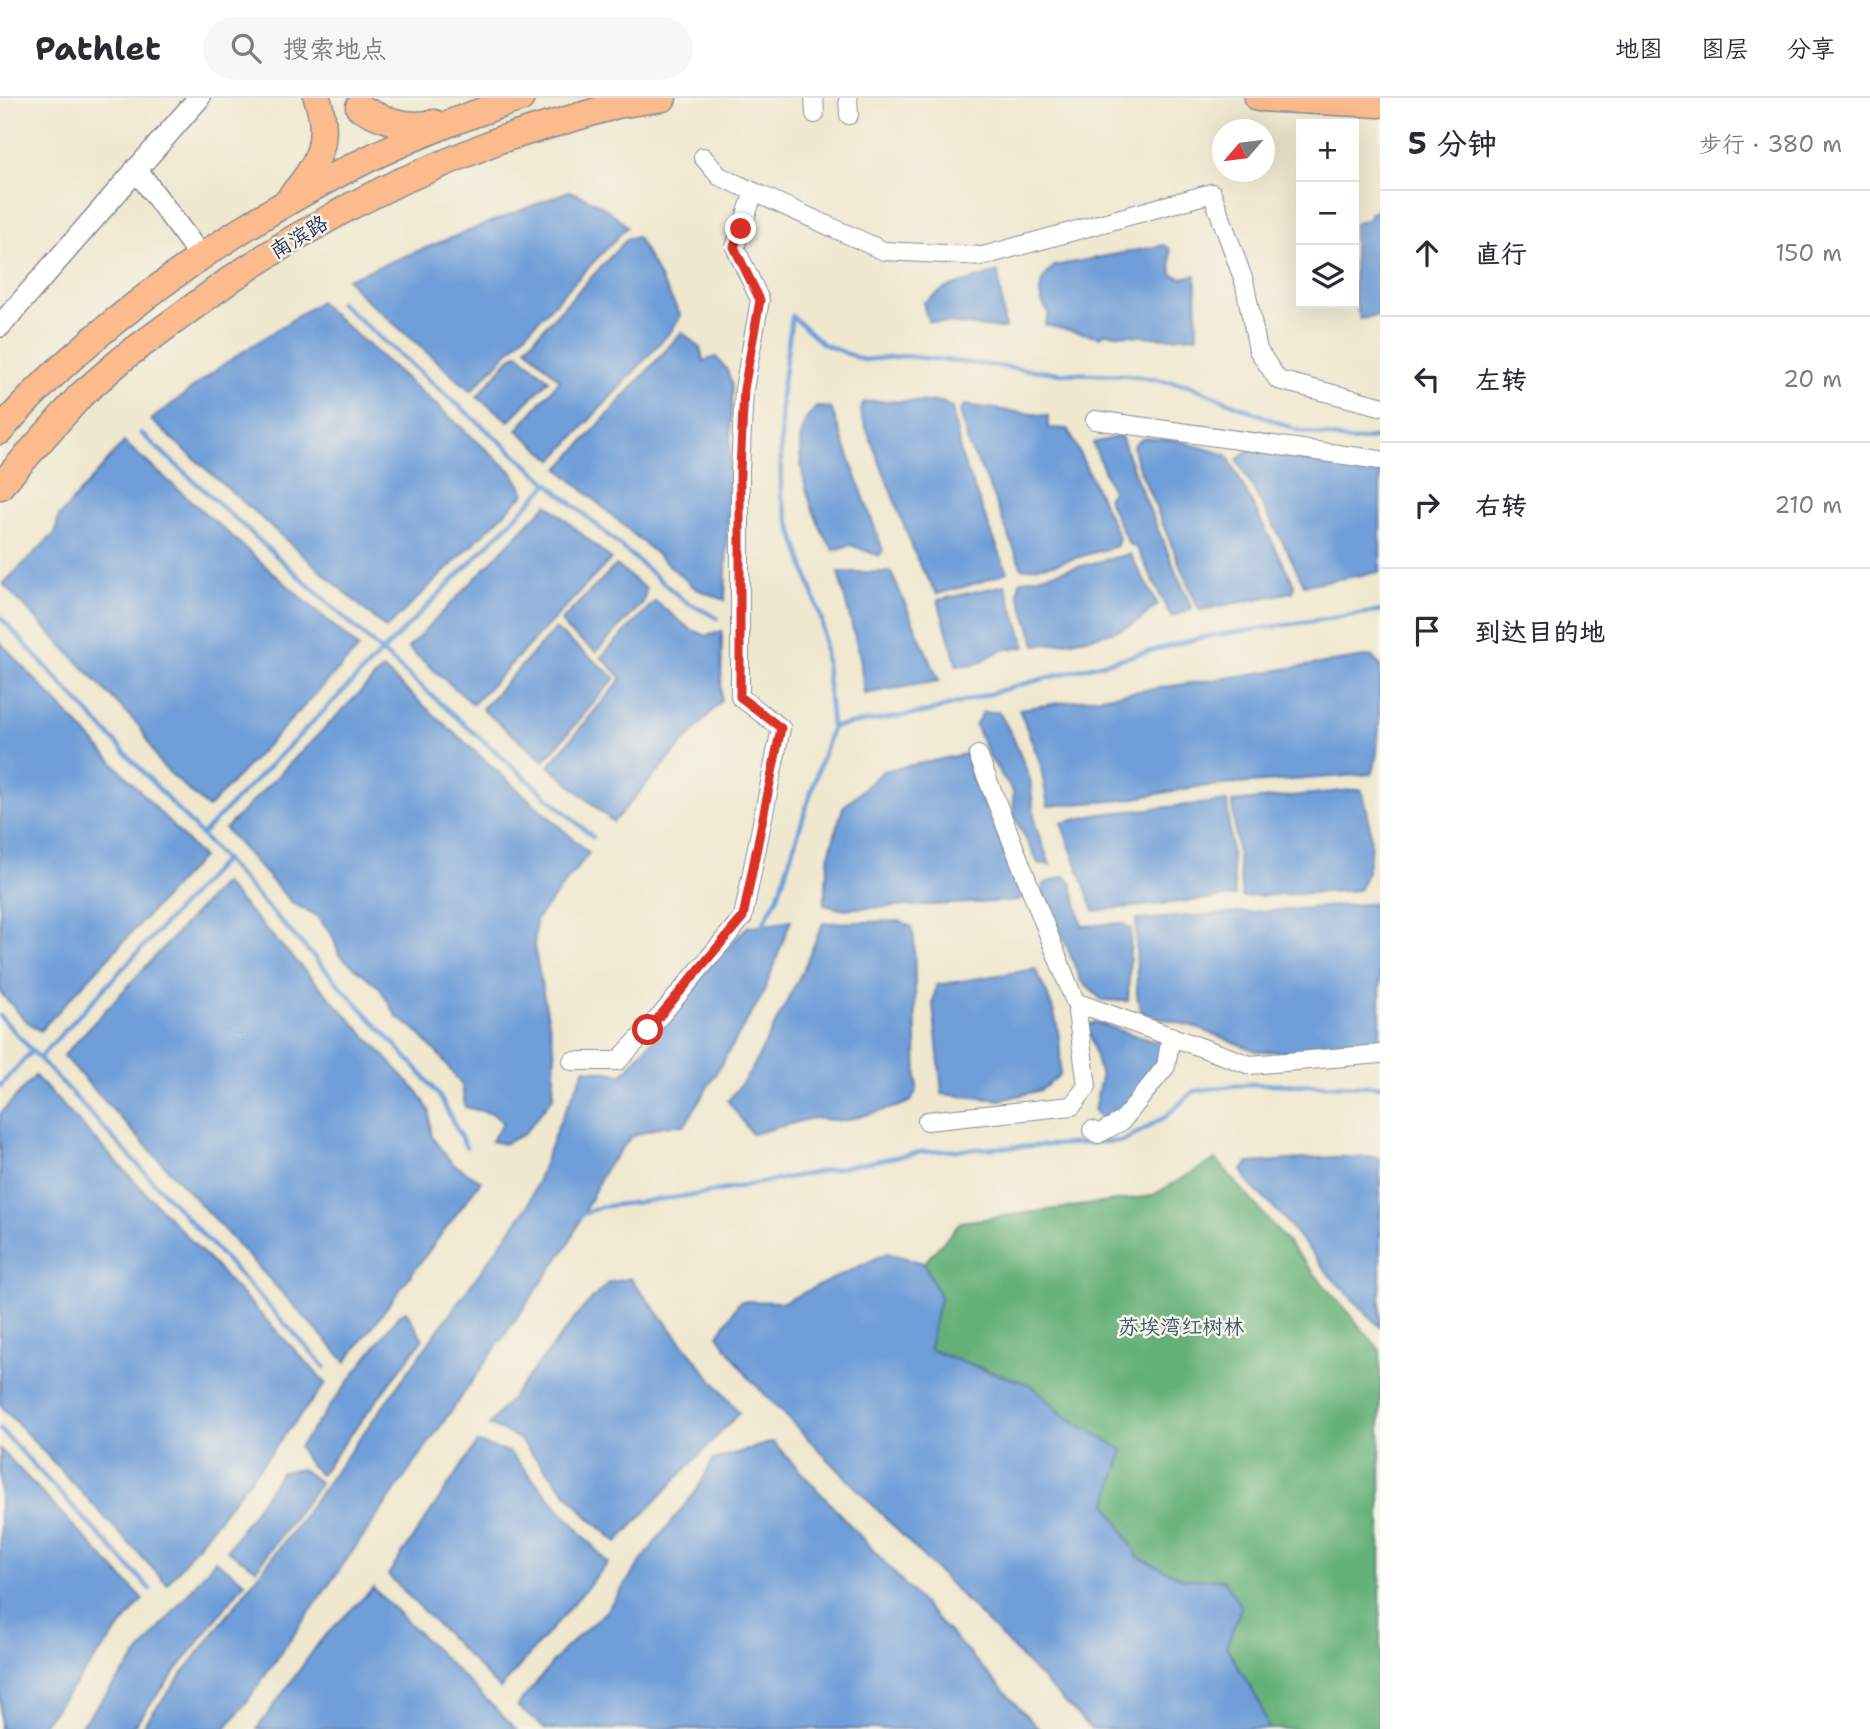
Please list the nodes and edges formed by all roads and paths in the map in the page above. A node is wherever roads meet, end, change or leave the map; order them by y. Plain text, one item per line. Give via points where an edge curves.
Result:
1 (199, 98) edge
2 (521, 98) edge
3 (663, 98) edge
4 (1258, 98) edge
5 (355, 102) edge
6 (1380, 104) edge
7 (319, 109) edge
8 (474, 114) junction
9 (385, 151) junction
10 (703, 157) dead end
11 (136, 169) junction
12 (345, 170) junction
13 (399, 182) junction
14 (754, 192) junction
15 (363, 200) junction
16 (286, 202) junction
17 (201, 257) junction
18 (0, 326) edge
19 (1380, 407) edge
20 (1095, 420) dead end
21 (0, 431) edge
22 (1380, 460) edge
23 (0, 486) edge
24 (978, 755) dead end
25 (1088, 1007) junction
26 (1171, 1036) junction
27 (1380, 1054) edge
28 (572, 1061) dead end
29 (927, 1121) dead end
30 (1091, 1130) dead end

1 - 11 street
2 - 8 main road, 南滨路
3 - 13 main road, 南滨路 via 617,105 499,140
4 - 6 main road
5 - 8 main road via 382,120 403,125
5 - 9 main road
7 - 12 main road
7 - 16 main road via 324,131 319,154 310,175
8 - 9 main road, 南滨路
9 - 12 main road, 南滨路
9 - 13 main road
10 - 14 street via 719,176
11 - 17 street
11 - 18 street
12 - 15 main road
12 - 16 main road, 南滨路
13 - 15 main road, 南滨路
14 - 19 street via 884,251 983,256 1212,193 1244,281 1258,350 1278,380
14 - 28 street via 734,247 760,300 744,389 740,697 781,728 743,917 618,1060
15 - 23 main road, 南滨路 via 233,277 126,356 81,396
16 - 17 main road, 南滨路
17 - 21 main road, 南滨路 via 62,365
20 - 22 street
24 - 25 street via 1074,1002
25 - 26 street
25 - 29 street via 1077,1012 1087,1086 1072,1105
26 - 27 street via 1250,1065
26 - 30 street via 1166,1066 1122,1121 1098,1134

